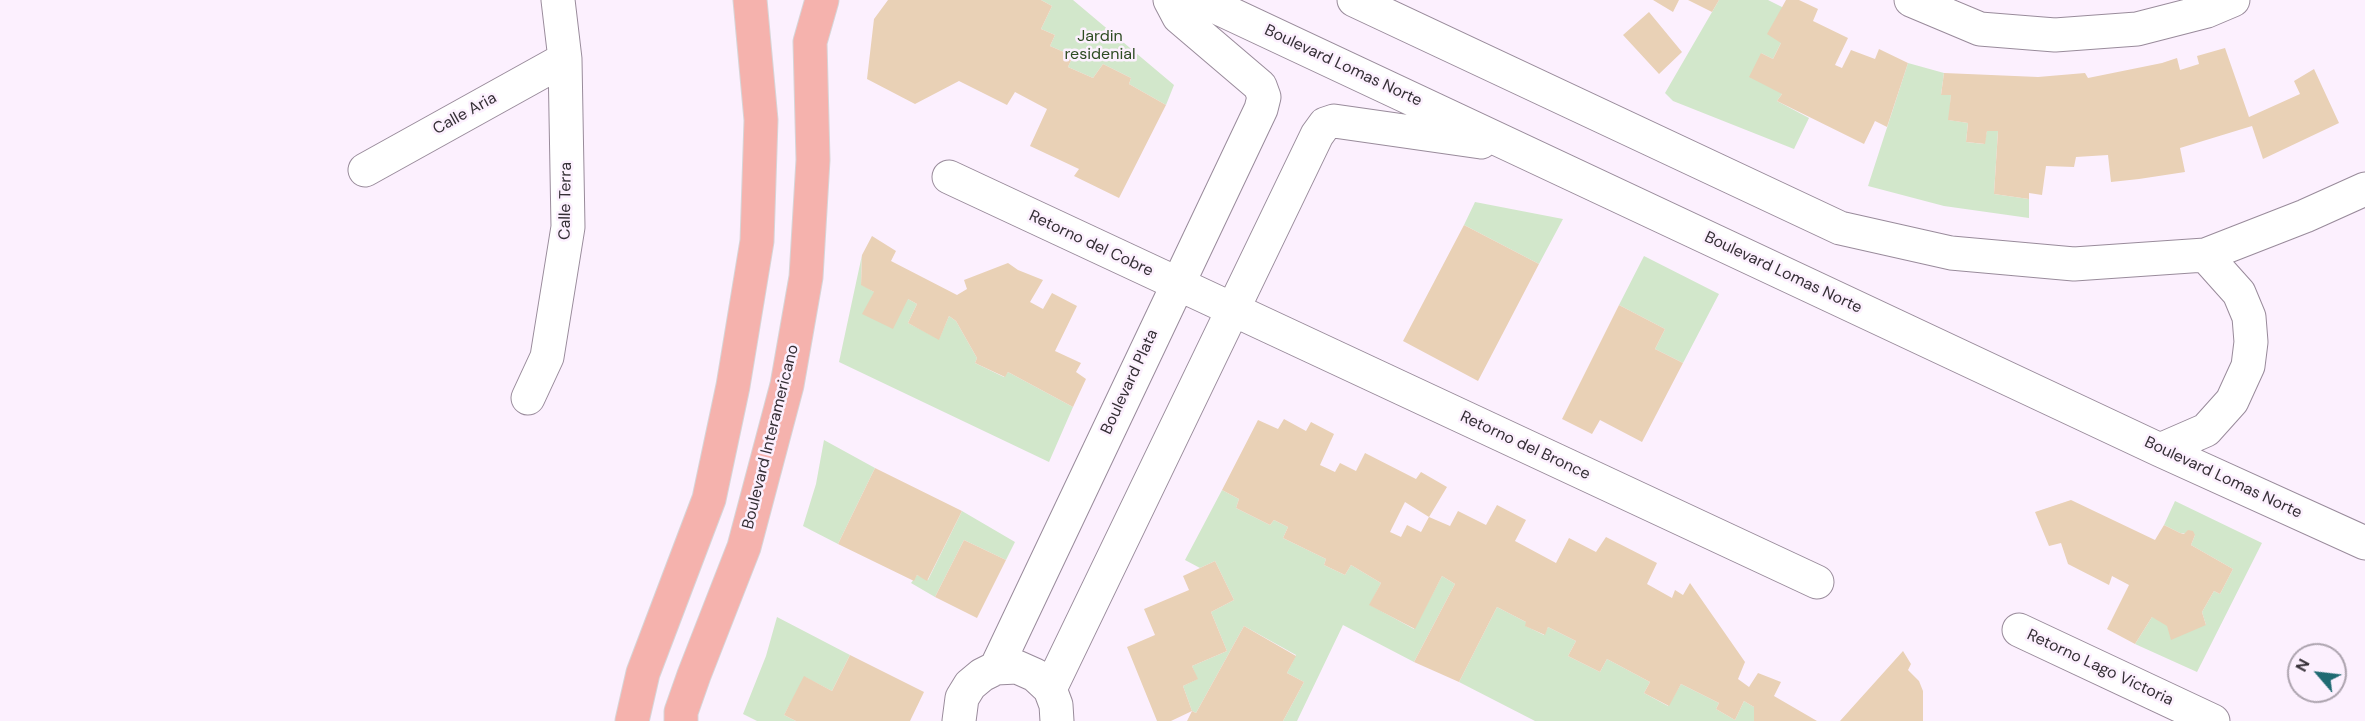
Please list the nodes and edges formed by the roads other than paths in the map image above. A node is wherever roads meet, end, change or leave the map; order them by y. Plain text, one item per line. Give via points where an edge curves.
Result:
1 (558, 0) edge
2 (750, 0) edge
3 (822, 0) edge
4 (1170, 0) edge
5 (1201, 0) edge
6 (1354, 0) edge
7 (1911, 0) edge
8 (2233, 0) edge
9 (565, 59) junction
10 (1515, 147) junction
11 (365, 170) dead end
12 (949, 177) dead end
13 (2365, 189) edge
14 (2205, 255) junction
15 (1177, 284) junction
16 (1234, 310) junction
17 (528, 398) dead end
18 (2160, 450) junction
19 (2365, 543) edge
20 (1816, 582) dead end
21 (2019, 630) dead end
22 (996, 668) junction
23 (1050, 689) junction
24 (681, 717) edge
25 (632, 721) edge
26 (959, 721) edge
27 (1057, 721) edge
28 (2213, 721) edge

1 - 9 street, Calle Terra
2 - 25 main road via 761,120 757,241 734,386 709,499 643,674
3 - 24 main road, Boulevard Interamericano via 810,42 813,160 806,277 788,385 744,547
4 - 15 street, Boulevard Plata via 1179,17 1260,86 1264,97
5 - 10 street, Boulevard Lomas Norte
6 - 14 street via 1840,228 1952,253 2074,264
7 - 8 street via 1980,29 2055,35 2137,29 2207,11
9 - 11 street, Calle Aria
9 - 17 street, Calle Terra via 568,227 547,357
10 - 16 street via 1335,120 1325,124
10 - 18 street, Boulevard Lomas Norte
12 - 15 street, Retorno del Cobre
13 - 14 street
14 - 18 street via 2239,293 2249,317 2248,366 2232,401 2206,430
15 - 16 street, Retorno del Cobre
15 - 22 street, Boulevard Plata
16 - 20 street, Retorno del Bronce
16 - 23 street
18 - 19 street, Boulevard Lomas Norte
21 - 28 street, Retorno Lago Victoria
22 - 23 street via 1017,667 1035,675
22 - 26 street via 970,685 962,698
23 - 27 street
24 - 25 main road

